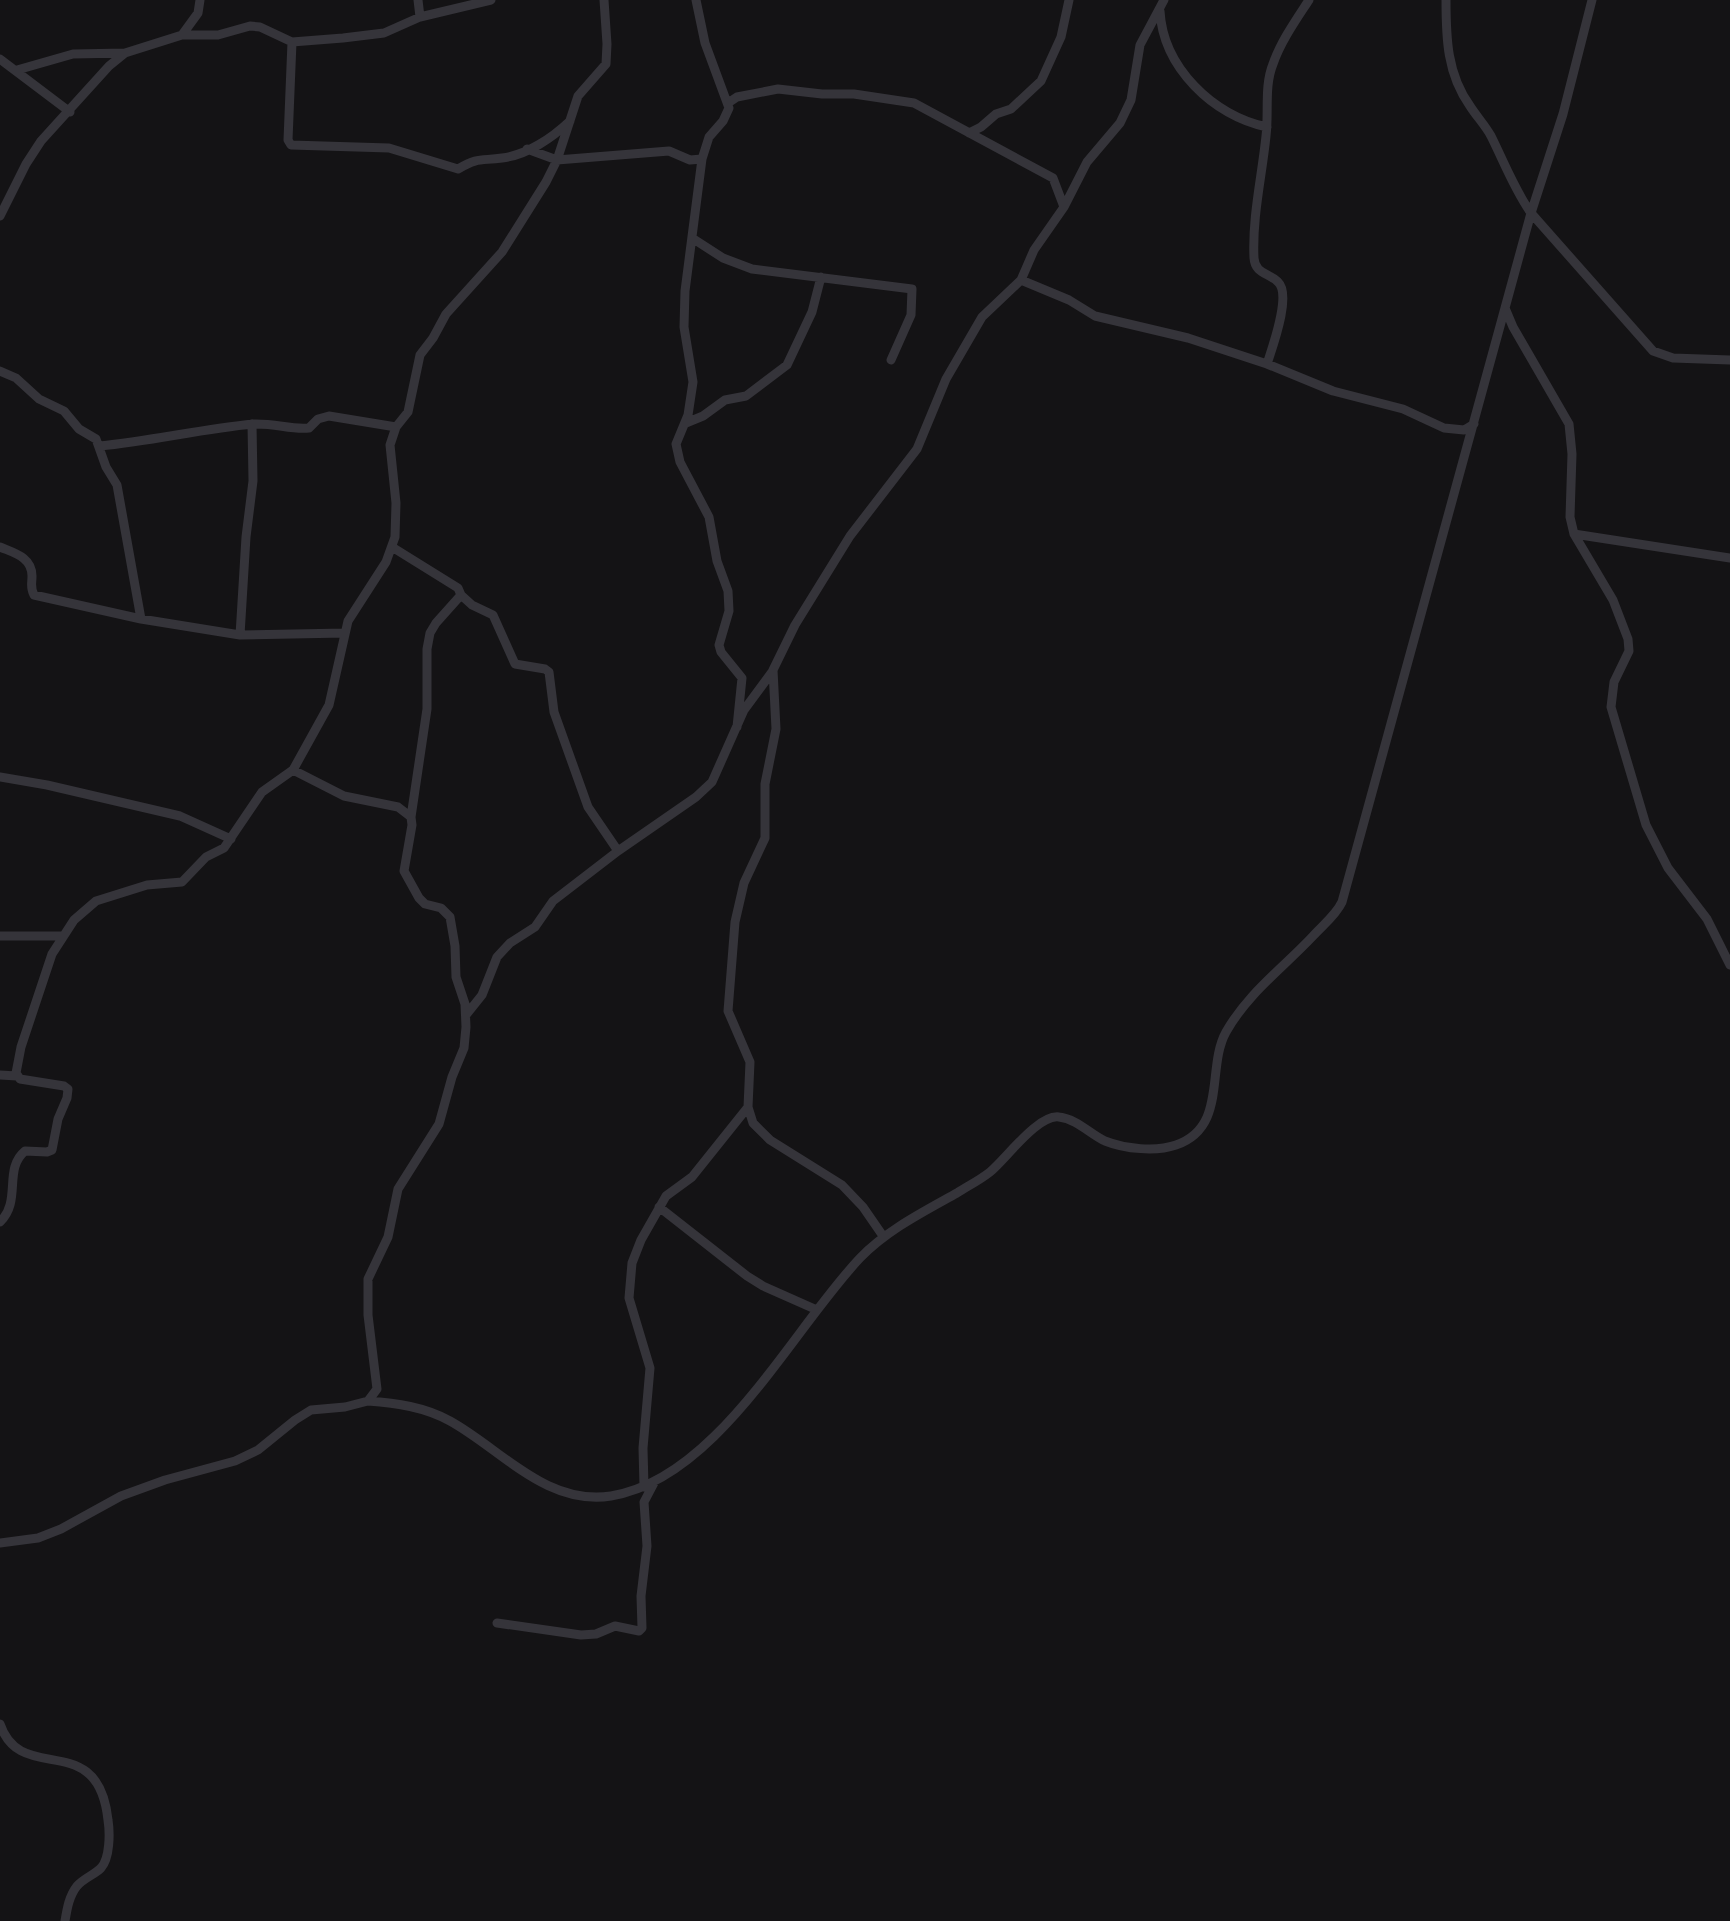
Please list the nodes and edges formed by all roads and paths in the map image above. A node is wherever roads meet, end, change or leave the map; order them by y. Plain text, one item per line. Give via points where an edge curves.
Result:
1 (200, 0) edge
2 (418, 0) edge
3 (491, 0) edge
4 (604, 0) edge
5 (696, 0) edge
6 (1069, 0) edge
7 (1309, 0) edge
8 (1446, 0) edge
9 (1592, 0) edge
10 (1162, 4) edge
11 (420, 17) junction
12 (182, 35) junction
13 (292, 42) junction
14 (125, 53) junction
15 (0, 59) edge
16 (17, 70) junction
17 (728, 103) junction
18 (70, 112) junction
19 (571, 121) junction
20 (1267, 127) junction
21 (969, 133) junction
22 (527, 149) junction
23 (702, 159) junction
24 (557, 160) junction
25 (1064, 207) junction
26 (1531, 213) junction
27 (0, 216) edge
28 (692, 238) junction
29 (821, 277) junction
30 (1021, 280) junction
31 (1505, 308) junction
32 (891, 360) dead end
33 (1730, 360) edge
34 (1267, 364) junction
35 (0, 371) edge
36 (686, 423) junction
37 (252, 424) junction
38 (1474, 424) junction
39 (396, 427) junction
40 (100, 446) junction
41 (1574, 534) junction
42 (0, 547) edge
43 (392, 547) junction
44 (1730, 558) edge
45 (461, 595) junction
46 (141, 619) junction
47 (345, 633) junction
48 (240, 635) junction
49 (773, 670) junction
50 (737, 727) junction
51 (293, 770) junction
52 (0, 777) edge
53 (411, 817) junction
54 (231, 839) junction
55 (618, 851) junction
56 (0, 936) edge
57 (62, 936) junction
58 (1730, 965) edge
59 (466, 1015) junction
60 (0, 1075) edge
61 (17, 1076) junction
62 (748, 1107) junction
63 (659, 1207) junction
64 (0, 1222) edge
65 (883, 1236) junction
66 (817, 1310) junction
67 (368, 1401) junction
68 (649, 1485) junction
69 (0, 1543) edge
70 (497, 1623) dead end
71 (0, 1724) edge
72 (65, 1921) edge

1 - 12 street via 198,13
2 - 11 street
3 - 11 street
4 - 19 street via 606,64 581,91
5 - 17 street
6 - 21 street via 1061,37 1041,81 1016,106
7 - 20 street via 1273,63
8 - 26 street via 1446,42 1456,80
9 - 26 street
10 - 20 street via 1169,49 1189,80 1231,114
10 - 25 street via 1140,45 1126,110 1087,162
11 - 13 street via 384,33
12 - 13 street via 218,35 250,26
12 - 14 street
13 - 22 street via 291,145 389,148 455,169
14 - 16 street via 73,54
14 - 18 street
15 - 16 street
16 - 18 street
17 - 21 street via 778,89 854,94 922,106
17 - 23 street
18 - 27 street via 41,141
19 - 22 street
19 - 24 street
20 - 34 street via 1254,262 1283,292
21 - 25 street via 1053,178
22 - 24 street
23 - 24 street via 669,151
23 - 28 street
24 - 39 street via 502,252 446,314 420,355 408,412
25 - 30 street via 1034,250
26 - 31 street
26 - 33 street via 1653,351 1673,358
28 - 29 street via 752,269
28 - 36 street via 684,327 693,382
29 - 32 street via 912,289 911,315
29 - 36 street via 806,328 787,365 746,396 725,400
30 - 34 street via 1095,316
30 - 49 street via 982,317 941,390 917,449 850,536
31 - 38 street
31 - 41 street via 1569,424
34 - 38 street via 1444,428 1464,430
35 - 40 street via 64,411
36 - 50 street via 676,449 705,507 728,591 728,622 719,645 742,678
37 - 39 street via 309,428 329,416
37 - 40 street
37 - 48 street via 253,481
38 - 65 street via 1342,902 1253,994 1231,1025 1221,1045 1208,1115 1179,1145 1163,1148 1105,1141 1072,1121 1051,1117 989,1174
39 - 43 street via 390,455 396,503
40 - 46 street via 117,485
41 - 44 street
41 - 58 street via 1613,600 1628,639 1611,707 1651,838 1707,919
42 - 46 street via 32,566 34,595
43 - 45 street via 458,588
43 - 47 street
45 - 53 street via 430,633 427,709
45 - 55 street via 493,615 515,664 549,672 554,712 588,807
46 - 48 street
47 - 48 street
47 - 51 street via 329,705
49 - 50 street
49 - 62 street via 777,721 765,784 765,838 740,900 727,997 750,1062
50 - 55 street via 704,791
51 - 53 street via 344,796 398,807
51 - 54 street via 262,792
52 - 54 street via 180,816
53 - 59 street via 404,871 425,904 450,917
54 - 57 street via 182,882 147,885 90,904
55 - 59 street via 553,901 535,927 502,950 482,995
56 - 57 street
57 - 61 street via 44,975
59 - 67 street via 464,1048 439,1124 398,1189 388,1237 368,1279 378,1382
60 - 61 street
61 - 64 street via 64,1086 67,1098 52,1150 20,1154 11,1207
62 - 63 street via 697,1171
62 - 65 street via 757,1128 842,1185
63 - 66 street via 747,1276
63 - 68 street via 641,1240 629,1281 650,1368 643,1448
65 - 66 street
66 - 68 street via 727,1423
67 - 68 street via 408,1406 450,1421 530,1476 568,1493 597,1497
67 - 69 street via 311,1410 235,1461 131,1492 38,1538
68 - 70 street via 639,1631 615,1626 581,1635
71 - 72 street via 24,1755 82,1768 98,1782 103,1795 109,1822 107,1853 103,1866 74,1891

